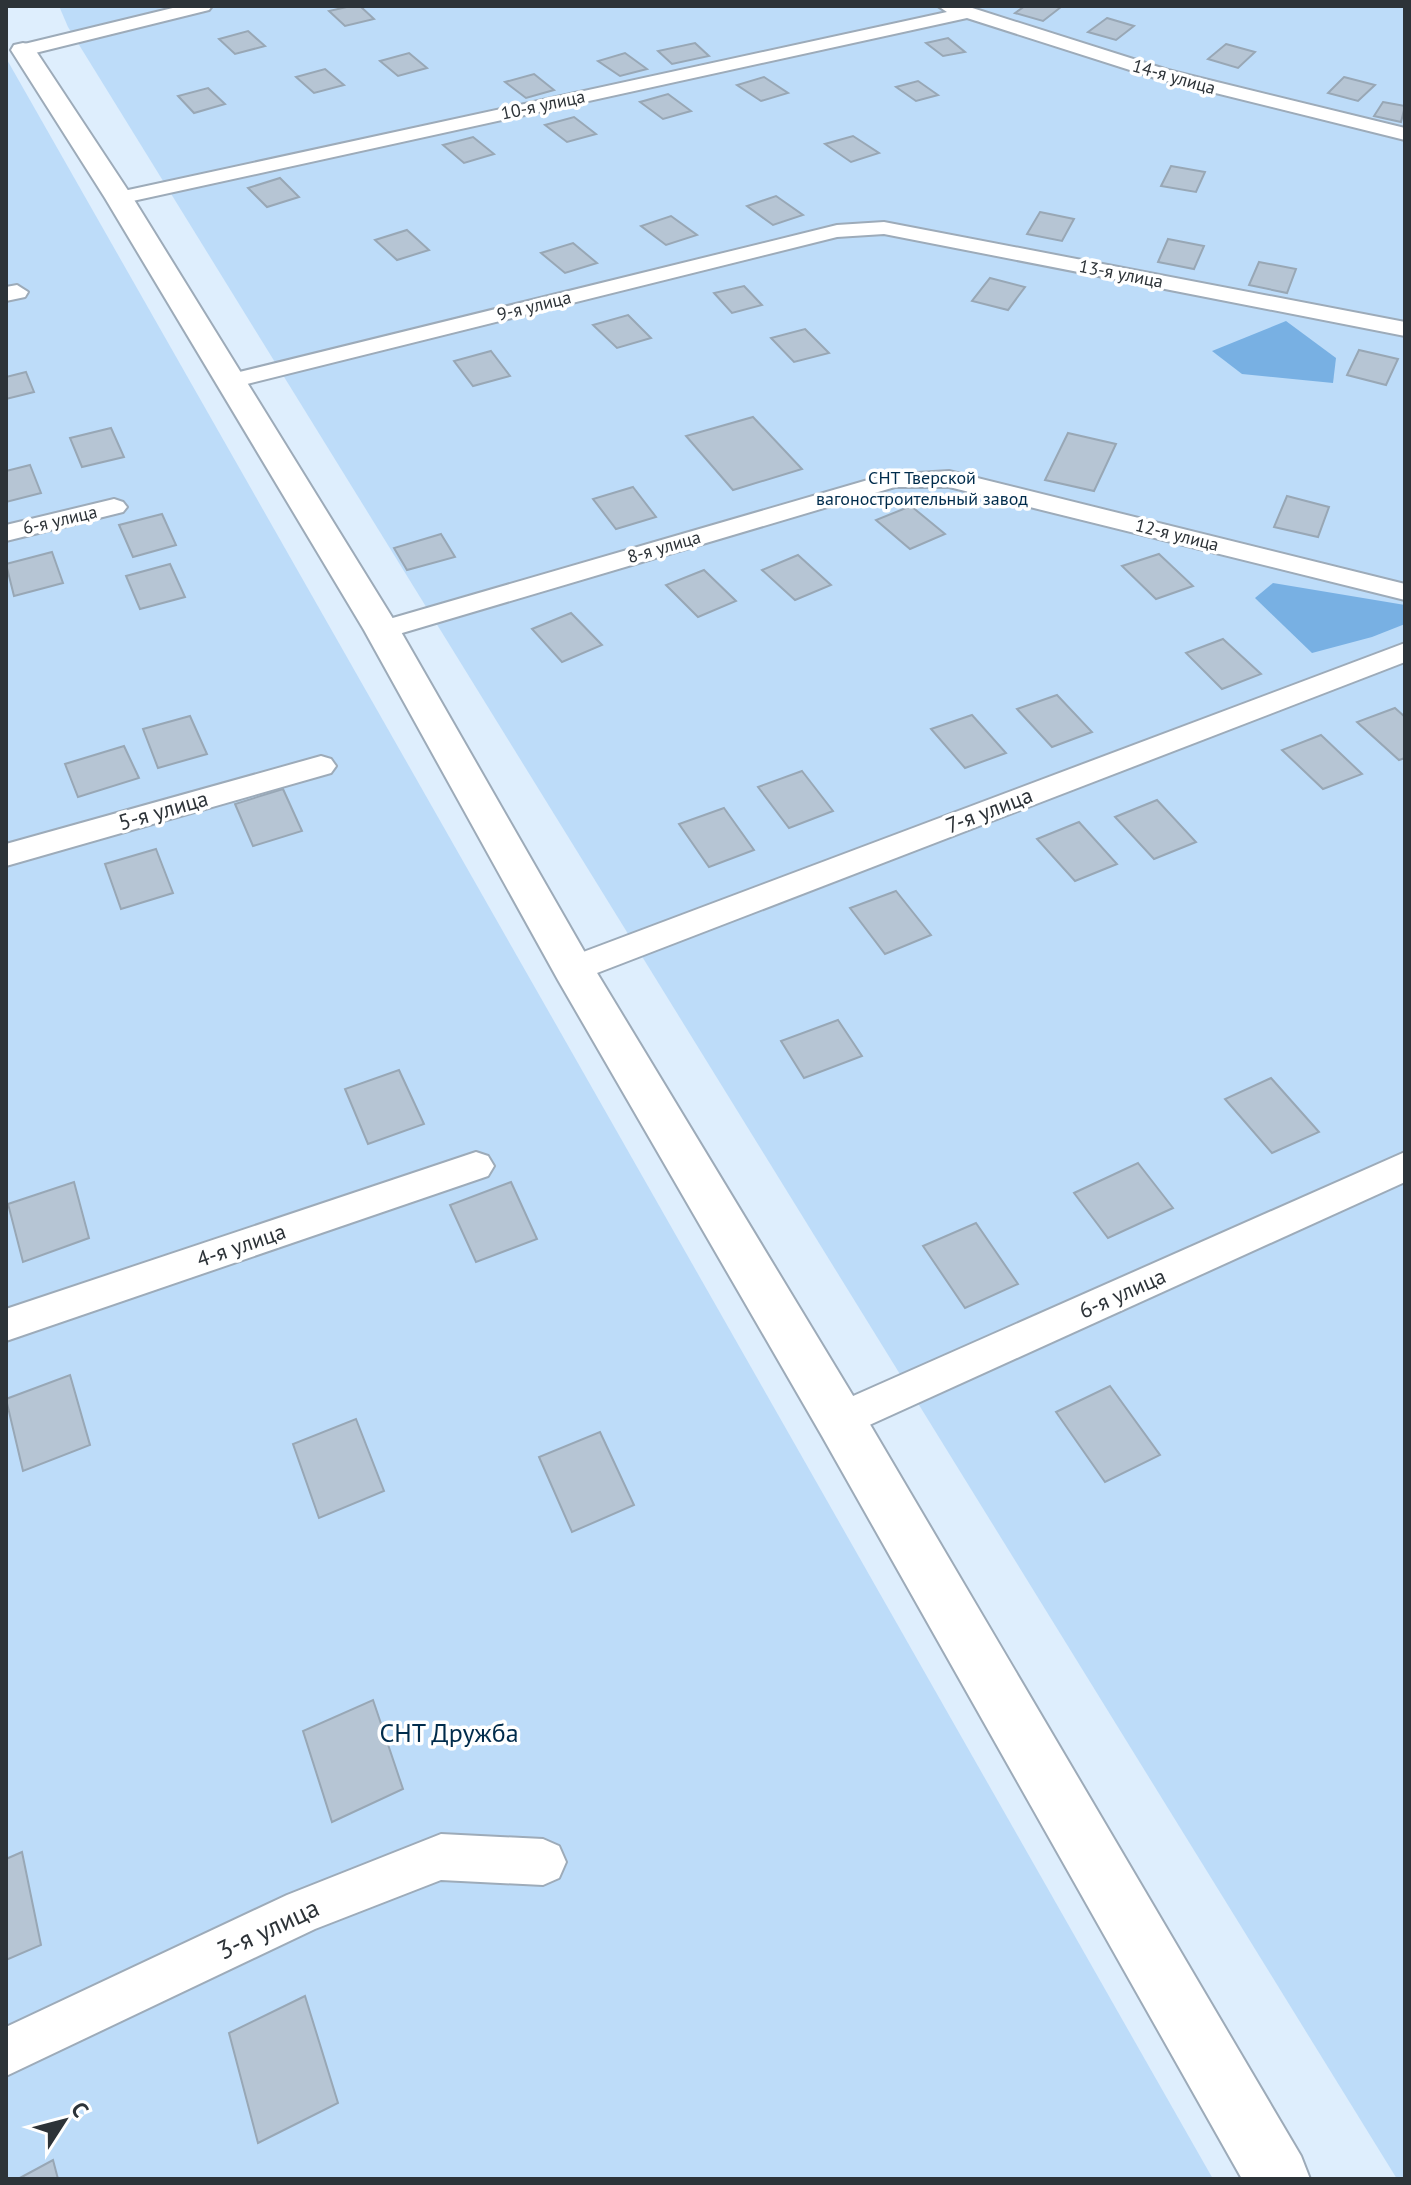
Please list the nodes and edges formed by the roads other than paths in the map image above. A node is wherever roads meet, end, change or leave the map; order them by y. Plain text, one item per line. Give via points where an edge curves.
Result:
1 (203, 6) edge
2 (946, 6) edge
3 (967, 13) junction
4 (23, 50) joint
5 (1405, 134) edge
6 (119, 198) junction
7 (837, 231) joint
8 (1405, 329) edge
9 (231, 381) junction
10 (949, 479) joint
11 (114, 507) dead end
12 (6, 533) edge
13 (1405, 592) edge
14 (382, 630) junction
15 (1405, 652) edge
16 (321, 766) dead end
17 (6, 855) edge
18 (573, 969) junction
19 (476, 1166) dead end
20 (1405, 1166) edge
21 (6, 1325) edge
22 (840, 1420) junction
23 (543, 1862) dead end
24 (6, 2052) edge
25 (1278, 2179) edge

1 - 4 lane
2 - 3 lane, 14-я улица
3 - 5 lane, 14-я улица via 1162,74
3 - 6 lane, 10-я улица
4 - 6 street
6 - 9 street
7 - 8 lane, 13-я улица via 884,228 919,234
7 - 9 lane, 9-я улица
9 - 14 street
10 - 13 lane, 12-я улица
10 - 14 lane, 8-я улица via 894,480
11 - 12 lane, 6-я улица
14 - 18 street
15 - 18 lane, 7-я улица
16 - 17 lane, 5-я улица
18 - 22 street
19 - 21 lane, 4-я улица
20 - 22 lane, 6-я улица
22 - 25 street
23 - 24 lane, 3-я улица via 441,1857 303,1911

